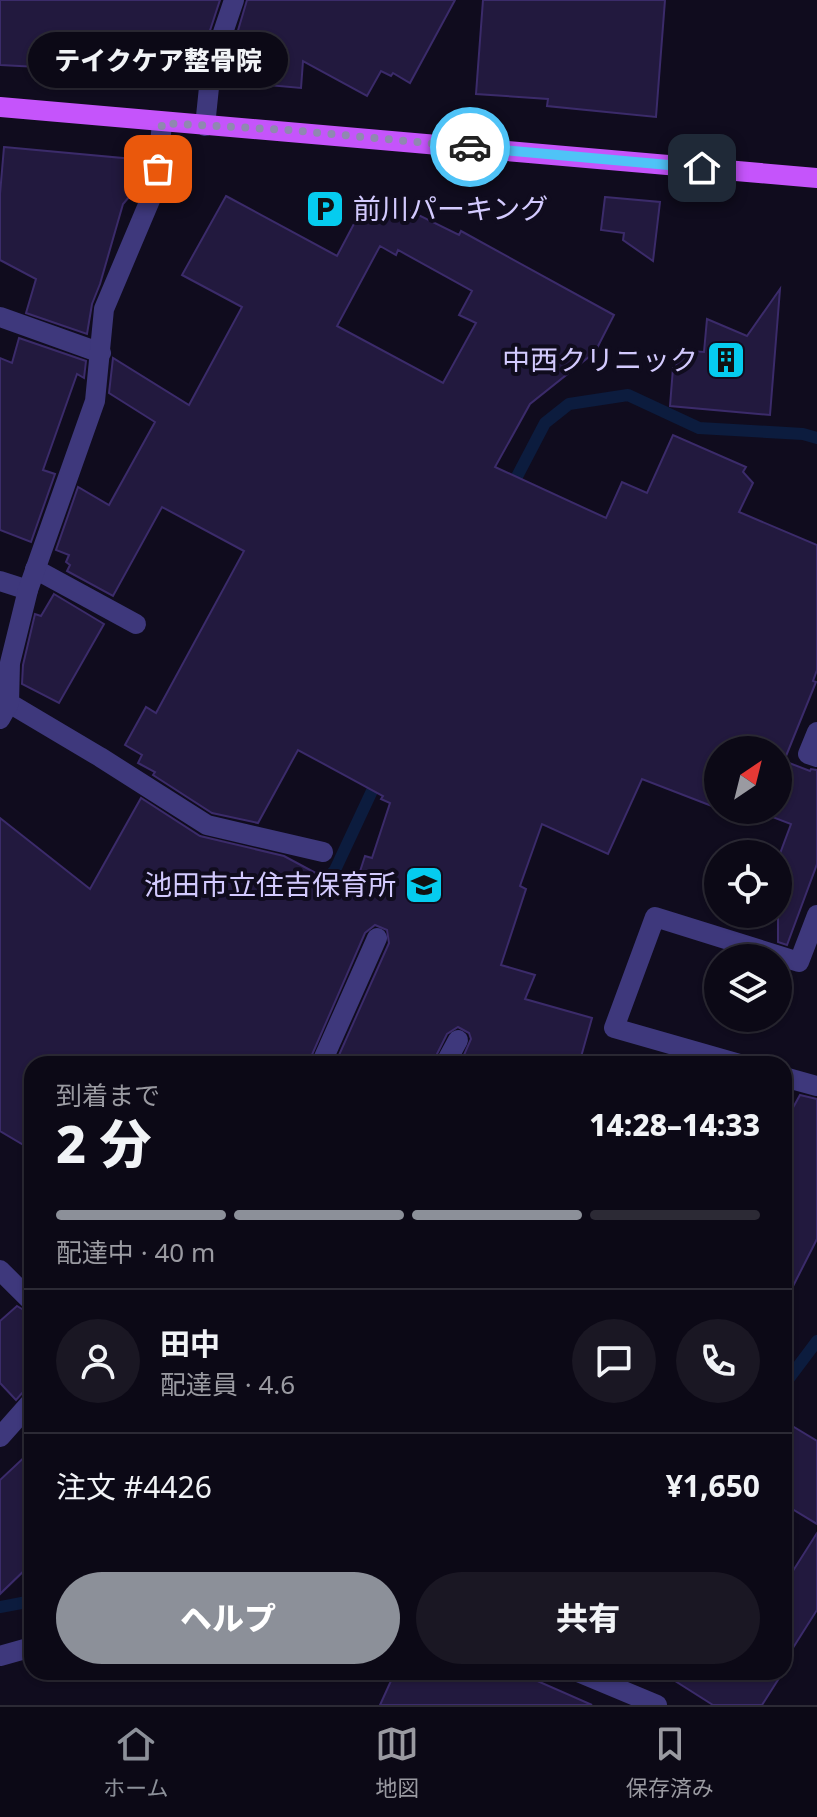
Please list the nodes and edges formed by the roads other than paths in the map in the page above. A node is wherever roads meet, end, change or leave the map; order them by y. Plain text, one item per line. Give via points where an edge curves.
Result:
1 (234, 0) edge
2 (0, 107) edge
3 (162, 123) junction
4 (205, 126) junction
5 (817, 178) edge
6 (0, 317) edge
7 (101, 353) junction
8 (35, 569) junction
9 (0, 581) edge
10 (28, 590) junction
11 (136, 624) dead end
12 (4, 711) edge
13 (817, 732) edge
14 (817, 757) edge
15 (323, 852) dead end
16 (817, 915) edge
17 (377, 938) dead end
18 (458, 1040) dead end
19 (325, 1056) edge
20 (449, 1056) edge
21 (712, 1056) edge
22 (792, 1079) edge
23 (817, 1086) edge
24 (0, 1270) edge
25 (24, 1294) edge
26 (24, 1410) edge
27 (0, 1437) edge
28 (24, 1649) edge
29 (0, 1656) edge
30 (597, 1680) edge
31 (657, 1705) edge

1 - 4 street via 211,68
2 - 3 main road
3 - 4 main road
3 - 7 street via 156,186 104,309
4 - 5 main road
6 - 7 street
7 - 8 street via 95,401
8 - 10 street
8 - 11 street
9 - 10 street
10 - 12 street
12 - 15 street via 207,825
13 - 14 street via 808,754
16 - 21 street via 799,962 655,917 614,1028
17 - 19 street
18 - 20 street
22 - 23 street
24 - 25 street
26 - 27 street
28 - 29 street
30 - 31 street

